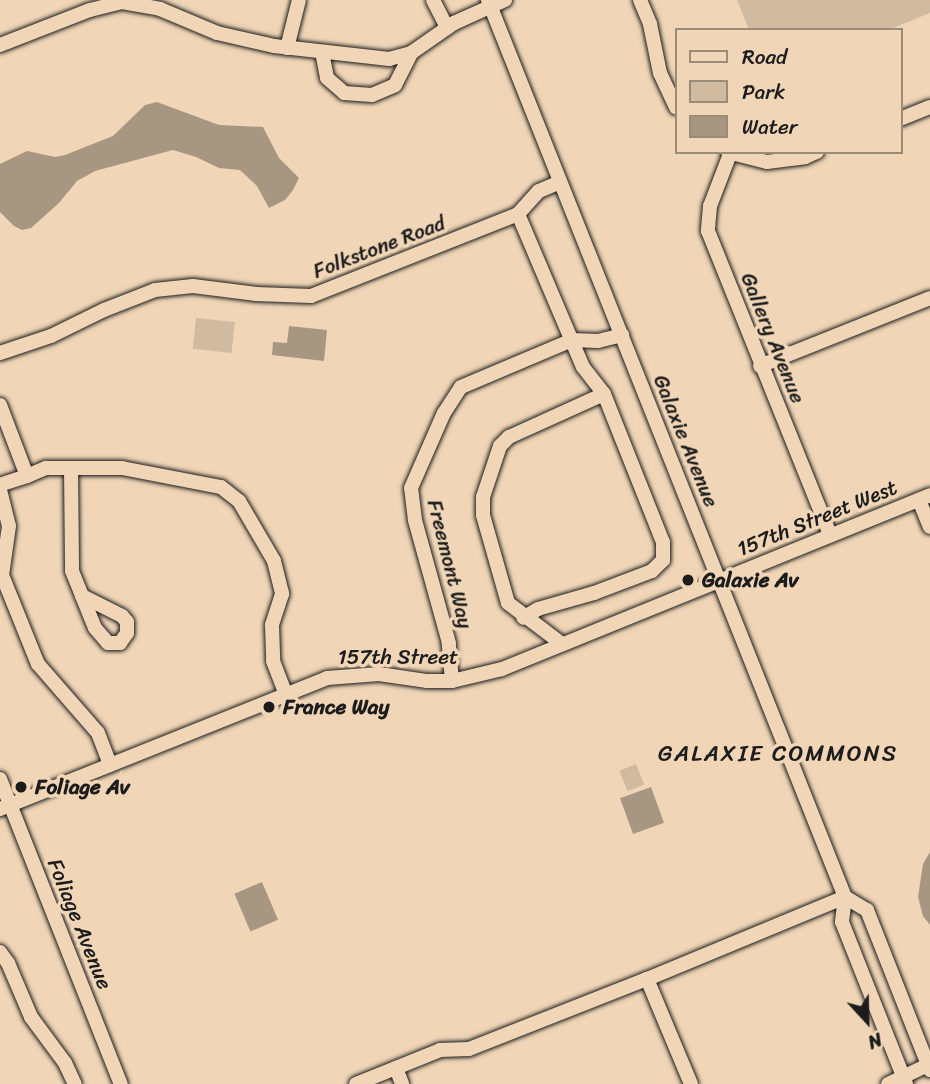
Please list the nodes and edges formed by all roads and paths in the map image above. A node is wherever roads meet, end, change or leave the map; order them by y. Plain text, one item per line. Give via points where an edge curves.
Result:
1 (299, 0) edge
2 (433, 0) edge
3 (505, 0) edge
4 (640, 0) edge
5 (489, 3) edge
6 (447, 27) junction
7 (0, 45) edge
8 (287, 48) junction
9 (322, 52) junction
10 (411, 53) junction
11 (674, 104) edge
12 (930, 107) edge
13 (902, 118) edge
14 (729, 154) edge
15 (733, 154) edge
16 (812, 154) edge
17 (560, 182) junction
18 (518, 214) junction
19 (930, 298) edge
20 (622, 335) junction
21 (572, 340) junction
22 (0, 353) edge
23 (760, 366) junction
24 (604, 394) junction
25 (0, 405) edge
26 (71, 468) junction
27 (27, 475) junction
28 (0, 488) edge
29 (924, 498) edge
30 (930, 527) edge
31 (830, 535) junction
32 (719, 580) junction
33 (82, 596) dead end
34 (523, 618) junction
35 (562, 644) junction
36 (452, 681) junction
37 (285, 693) junction
38 (110, 765) junction
39 (0, 779) edge
40 (5, 806) edge
41 (845, 897) junction
42 (0, 952) edge
43 (647, 979) junction
44 (929, 1067) edge
45 (396, 1068) junction
46 (905, 1080) edge
47 (75, 1084) edge
48 (121, 1084) edge
49 (356, 1084) edge
50 (402, 1084) edge
51 (691, 1084) edge
52 (888, 1084) edge

1 - 8 street
2 - 6 street
3 - 5 street
4 - 11 street via 660,73
5 - 6 street
5 - 17 street, Galaxie Avenue
6 - 10 street
7 - 8 street via 122,2 160,9 217,33
8 - 9 street
9 - 10 street via 389,60
9 - 10 street via 327,78 344,93 372,95 395,85
12 - 13 street
14 - 23 street, Gallery Avenue via 710,206 708,231
15 - 16 street via 767,162
17 - 18 street, Folkstone Road via 539,191
17 - 20 street, Galaxie Avenue
18 - 21 street
18 - 22 street, Folkstone Road via 311,296 256,295 193,286 155,290
19 - 23 street
20 - 21 street, Freemont Way via 598,341
20 - 32 street, Galaxie Avenue
21 - 24 street via 583,367
21 - 36 street, Freemont Way via 461,387 444,413 411,488 426,565 449,643
23 - 31 street, Gallery Avenue
24 - 34 street via 509,437 500,446 483,497 483,515 508,603
24 - 34 street via 663,542 663,560 652,571 538,608
25 - 27 street
26 - 27 street via 46,468
26 - 33 street via 72,571
26 - 37 street via 122,468 221,487 239,501 274,561 282,594 272,625 273,661
27 - 28 street
28 - 38 street via 9,526 2,575 38,664 98,733
29 - 30 street
29 - 31 street, 157th Street West
31 - 32 street, 157th Street West
32 - 35 street, 157th Street
32 - 41 street, Galaxie Avenue
34 - 35 street
35 - 36 street, 157th Street via 502,669
36 - 37 street, 157th Street via 354,674
37 - 38 street, 157th Street
38 - 40 street, 157th Street
39 - 40 street, Foliage Avenue
40 - 48 street, Foliage Avenue
41 - 43 street
41 - 44 street, Galaxie Avenue via 867,911
41 - 46 street, Galaxie Avenue via 842,922
42 - 47 street via 30,1017
43 - 45 street via 469,1049 440,1050
43 - 51 street
44 - 46 street
45 - 49 street
45 - 50 street
46 - 52 street

